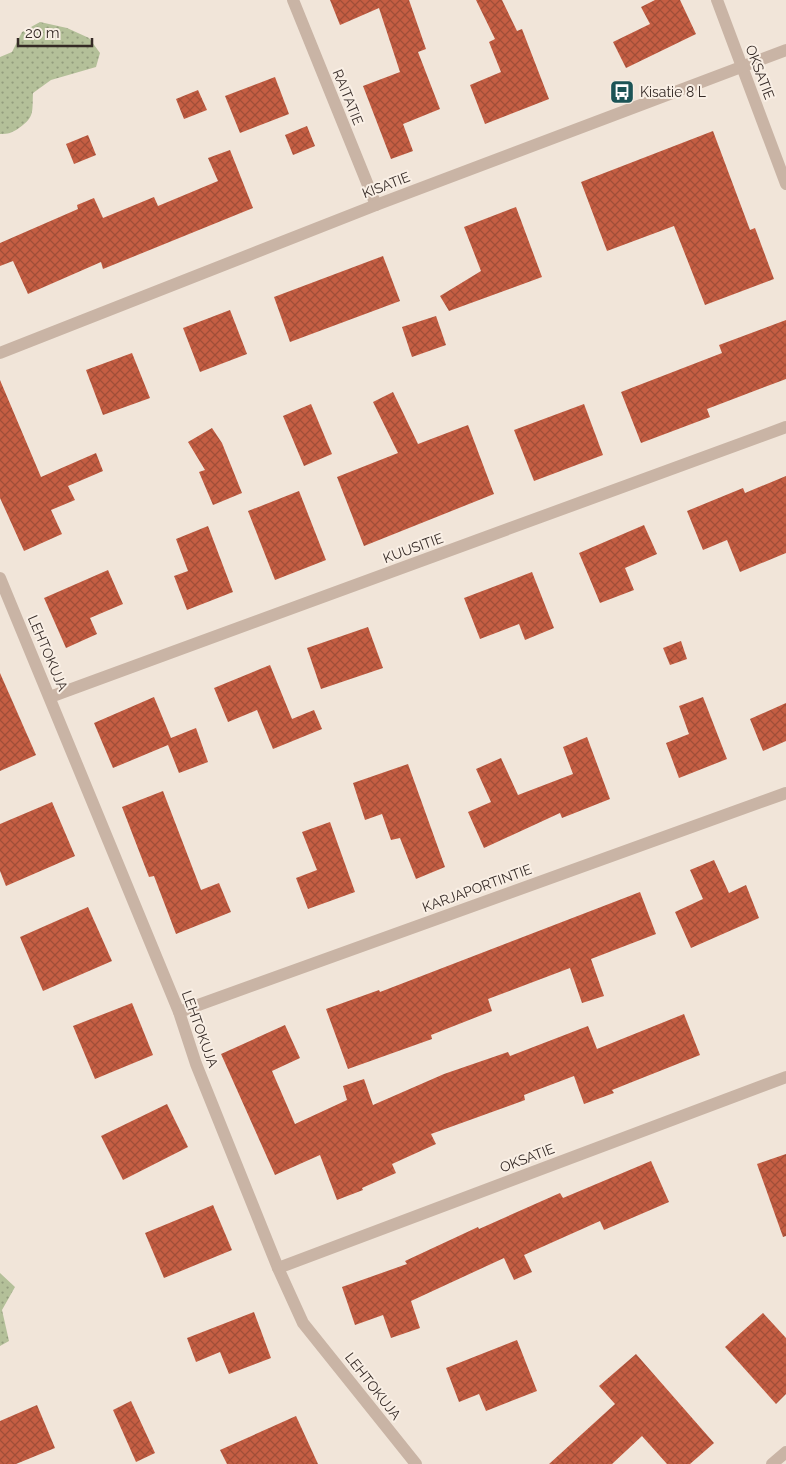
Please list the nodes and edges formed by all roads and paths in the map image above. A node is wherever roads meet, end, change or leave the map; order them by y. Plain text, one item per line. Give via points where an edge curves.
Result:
1 (293, 0) edge
2 (717, 0) edge
3 (786, 50) edge
4 (742, 67) junction
5 (786, 184) edge
6 (376, 204) junction
7 (0, 353) edge
8 (786, 427) edge
9 (0, 578) edge
10 (50, 697) junction
11 (786, 793) edge
12 (179, 1012) junction
13 (786, 1077) edge
14 (278, 1268) junction
15 (786, 1452) edge
16 (416, 1464) edge
17 (772, 1464) edge

1 - 6 street, RAITATIE
2 - 4 street, OKSATIE
3 - 4 street, KISATIE
4 - 5 street, OKSATIE
4 - 6 street, KISATIE
6 - 7 street, KISATIE
8 - 10 street, KUUSITIE
9 - 10 street, LEHTOKUJA
10 - 12 street, LEHTOKUJA
11 - 12 street, KARJAPORTINTIE
12 - 14 street, LEHTOKUJA via 196,1064
13 - 14 street, OKSATIE
14 - 16 street, LEHTOKUJA via 303,1323
15 - 17 street

